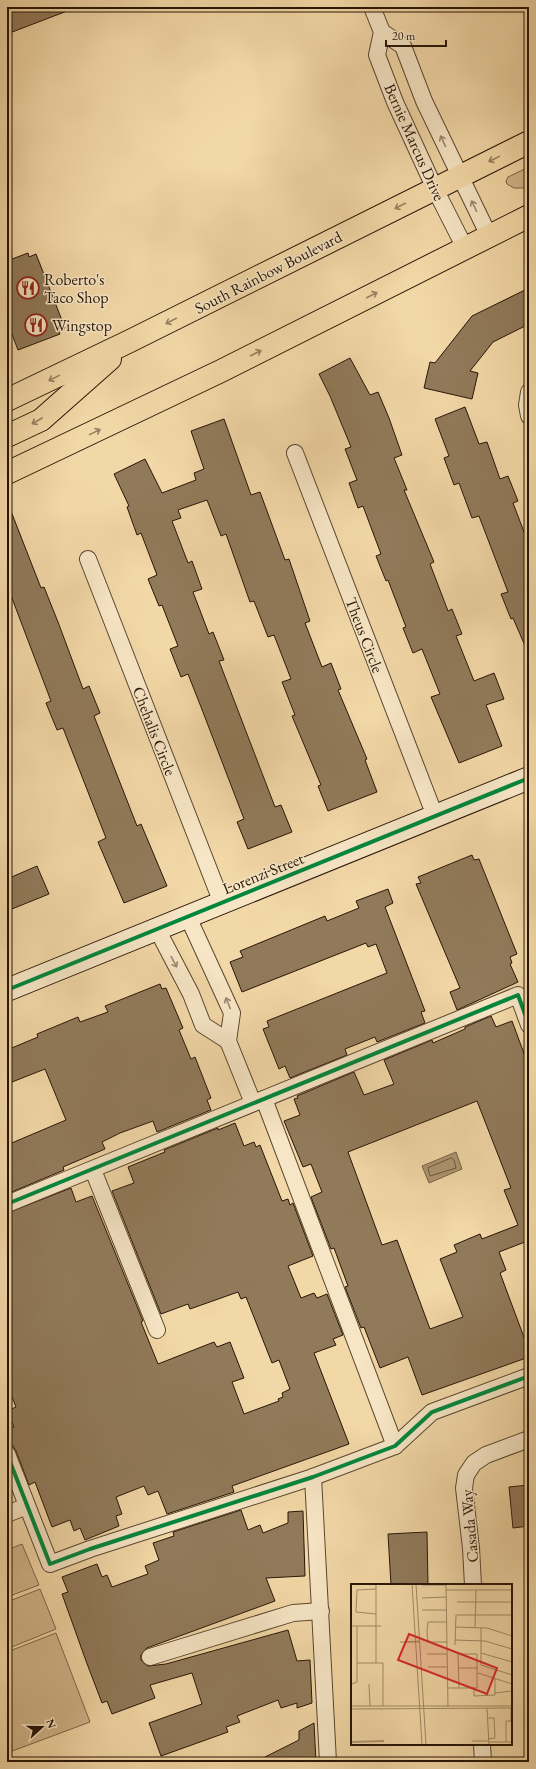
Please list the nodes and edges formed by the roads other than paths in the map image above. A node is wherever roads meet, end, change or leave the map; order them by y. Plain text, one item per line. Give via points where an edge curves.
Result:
1 (372, 7) edge
2 (382, 32) junction
3 (529, 142) edge
4 (459, 176) junction
5 (435, 189) junction
6 (529, 216) edge
7 (488, 236) junction
8 (466, 248) junction
9 (130, 341) junction
10 (528, 394) edge
11 (7, 400) edge
12 (529, 416) edge
13 (7, 436) edge
14 (295, 453) dead end
15 (7, 473) edge
16 (88, 559) dead end
17 (529, 778) edge
18 (435, 816) junction
19 (222, 903) junction
20 (188, 916) junction
21 (157, 929) junction
22 (7, 990) edge
23 (529, 1025) edge
24 (228, 1041) junction
25 (258, 1101) junction
26 (93, 1170) junction
27 (7, 1204) edge
28 (157, 1330) dead end
29 (529, 1376) edge
30 (529, 1439) edge
31 (395, 1446) junction
32 (7, 1454) edge
33 (314, 1477) junction
34 (27, 1506) junction
35 (7, 1514) edge
36 (473, 1584) edge
37 (321, 1611) junction
38 (150, 1657) dead end
39 (482, 1745) edge
40 (328, 1762) edge
41 (483, 1762) edge

1 - 2 street
4 -> 2 street, Bernie Marcus Drive via 424,100 403,46
2 - 5 street, Bernie Marcus Drive via 377,55 395,102
3 -> 4 main road, South Rainbow Boulevard
4 - 5 main road, South Rainbow Boulevard
7 -> 4 street, Bernie Marcus Drive
5 - 8 street, Bernie Marcus Drive
5 -> 9 main road, South Rainbow Boulevard
6 - 7 main road
7 - 8 main road
15 -> 8 main road via 221,371
9 -> 11 main road, South Rainbow Boulevard
9 -> 13 main road via 41,420
10 - 12 street
14 - 18 street, Theus Circle
16 - 19 street, Chehalis Circle
17 - 18 street, Lorenzi Street
18 - 19 street, Lorenzi Street
19 - 20 street, Lorenzi Street
20 - 21 street, Lorenzi Street
24 -> 20 street via 232,1013
21 - 22 street, Lorenzi Street
21 -> 24 street via 191,994 203,1025
23 - 25 street via 518,995
24 - 25 street
25 - 26 street
25 - 31 street
26 - 27 street
26 - 28 street
29 - 31 street via 432,1412
30 - 36 street, Casada Way via 486,1455 466,1475 464,1488
31 - 33 street
32 - 34 street
33 - 34 street via 50,1564
33 - 37 street
34 - 35 street
37 - 38 street via 293,1613
37 - 40 street
39 - 41 street

